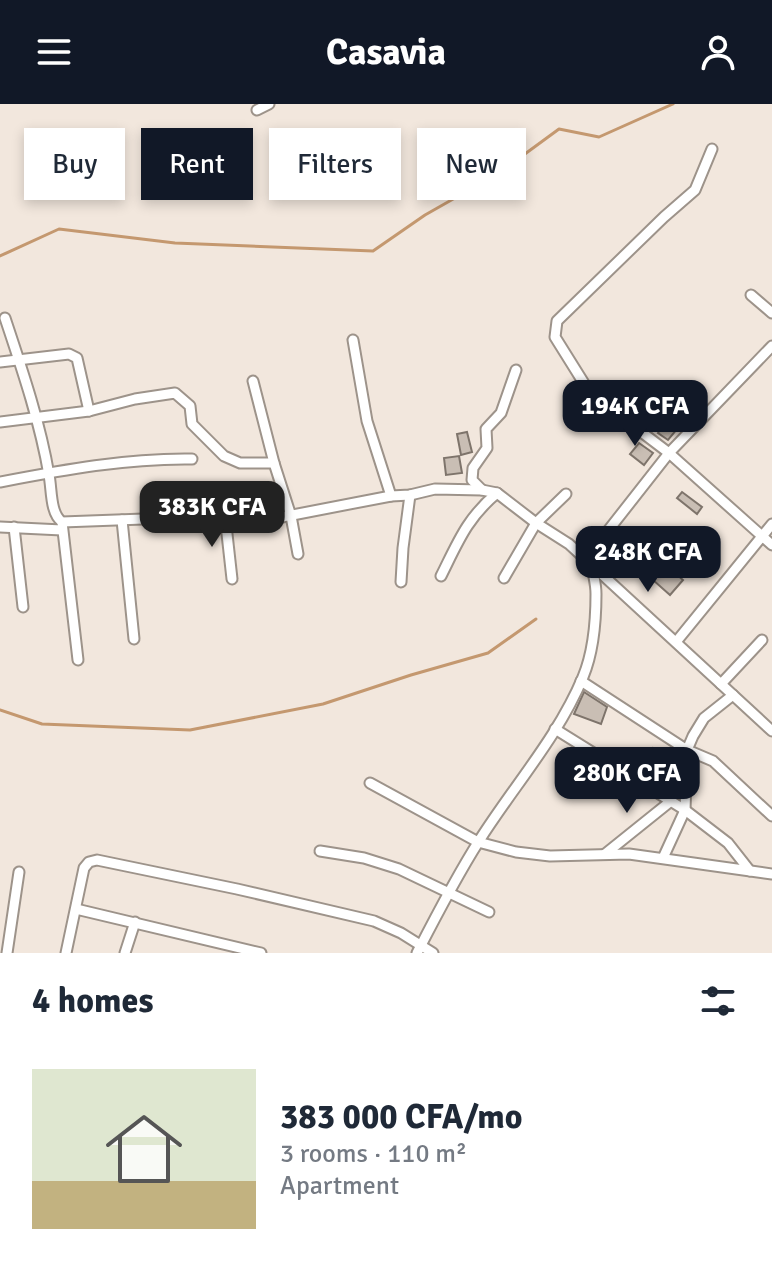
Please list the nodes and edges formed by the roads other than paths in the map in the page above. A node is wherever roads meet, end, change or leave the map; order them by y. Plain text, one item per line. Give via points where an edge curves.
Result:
1 (269, 104) edge
2 (257, 110) dead end
3 (712, 149) dead end
4 (751, 295) dead end
5 (772, 313) edge
6 (5, 318) dead end
7 (353, 340) dead end
8 (772, 346) edge
9 (19, 359) junction
10 (0, 362) edge
11 (516, 370) dead end
12 (253, 381) dead end
13 (89, 411) junction
14 (35, 417) junction
15 (0, 422) edge
16 (669, 453) junction
17 (192, 459) dead end
18 (274, 463) junction
19 (49, 473) junction
20 (0, 482) edge
21 (482, 490) junction
22 (497, 493) junction
23 (566, 494) dead end
24 (410, 495) junction
25 (391, 496) junction
26 (225, 516) junction
27 (291, 516) junction
28 (122, 520) junction
29 (536, 523) junction
30 (772, 524) edge
31 (62, 526) junction
32 (0, 527) edge
33 (14, 527) junction
34 (761, 536) junction
35 (772, 545) edge
36 (298, 554) dead end
37 (592, 565) junction
38 (441, 576) dead end
39 (504, 578) dead end
40 (232, 579) dead end
41 (401, 582) dead end
42 (23, 607) dead end
43 (134, 639) dead end
44 (762, 640) dead end
45 (676, 642) junction
46 (78, 660) dead end
47 (581, 681) junction
48 (721, 684) junction
49 (733, 695) junction
50 (770, 725) edge
51 (555, 729) junction
52 (687, 750) junction
53 (370, 783) dead end
54 (671, 801) junction
55 (685, 810) junction
56 (772, 816) edge
57 (478, 842) junction
58 (320, 851) dead end
59 (604, 855) junction
60 (663, 858) junction
61 (750, 871) junction
62 (19, 872) dead end
63 (772, 874) edge
64 (449, 894) junction
65 (76, 909) junction
66 (489, 912) dead end
67 (135, 922) junction
68 (419, 949) edge
69 (7, 953) edge
70 (66, 953) edge
71 (125, 953) edge
72 (261, 953) edge
73 (433, 953) edge

1 - 2 street
3 - 16 street via 695,190 557,321 555,337 590,393
4 - 5 street
6 - 9 street
7 - 25 street via 367,421
8 - 16 street
9 - 10 street
9 - 13 street via 74,355
9 - 14 street
11 - 21 street via 501,413 486,429 487,448 473,468 472,480
12 - 18 street
13 - 14 street
13 - 18 street via 175,393 190,406 192,424 224,456 240,463
14 - 15 street
14 - 19 street
16 - 34 street
16 - 37 street via 596,546
17 - 19 street via 150,459
18 - 27 street
19 - 20 street
19 - 31 street via 55,516
21 - 22 street
21 - 24 street via 435,489
22 - 29 street
22 - 38 street via 466,525
23 - 29 street
24 - 25 street
24 - 41 street
25 - 27 street
26 - 27 street
26 - 28 street
26 - 40 street
27 - 36 street
28 - 31 street
28 - 43 street
29 - 37 street
29 - 39 street
30 - 34 street
31 - 33 street
31 - 46 street
32 - 33 street
33 - 42 street
34 - 35 street
34 - 45 street
37 - 45 street
37 - 47 street via 593,628
44 - 48 street
45 - 48 street
47 - 51 street
47 - 52 street
48 - 49 street
49 - 50 street
49 - 52 street via 704,718
51 - 54 street
51 - 57 street
52 - 55 street
52 - 56 street via 713,761
53 - 57 street
54 - 55 street
54 - 59 street
55 - 60 street
55 - 61 street via 728,843
57 - 59 street via 550,856
57 - 64 street
58 - 64 street via 399,869
59 - 60 street
60 - 61 street
61 - 63 street
62 - 69 street
64 - 66 street
64 - 68 street
65 - 67 street
65 - 68 street via 84,868 97,860 374,921 401,933
65 - 70 street
67 - 71 street
67 - 72 street
68 - 73 street

